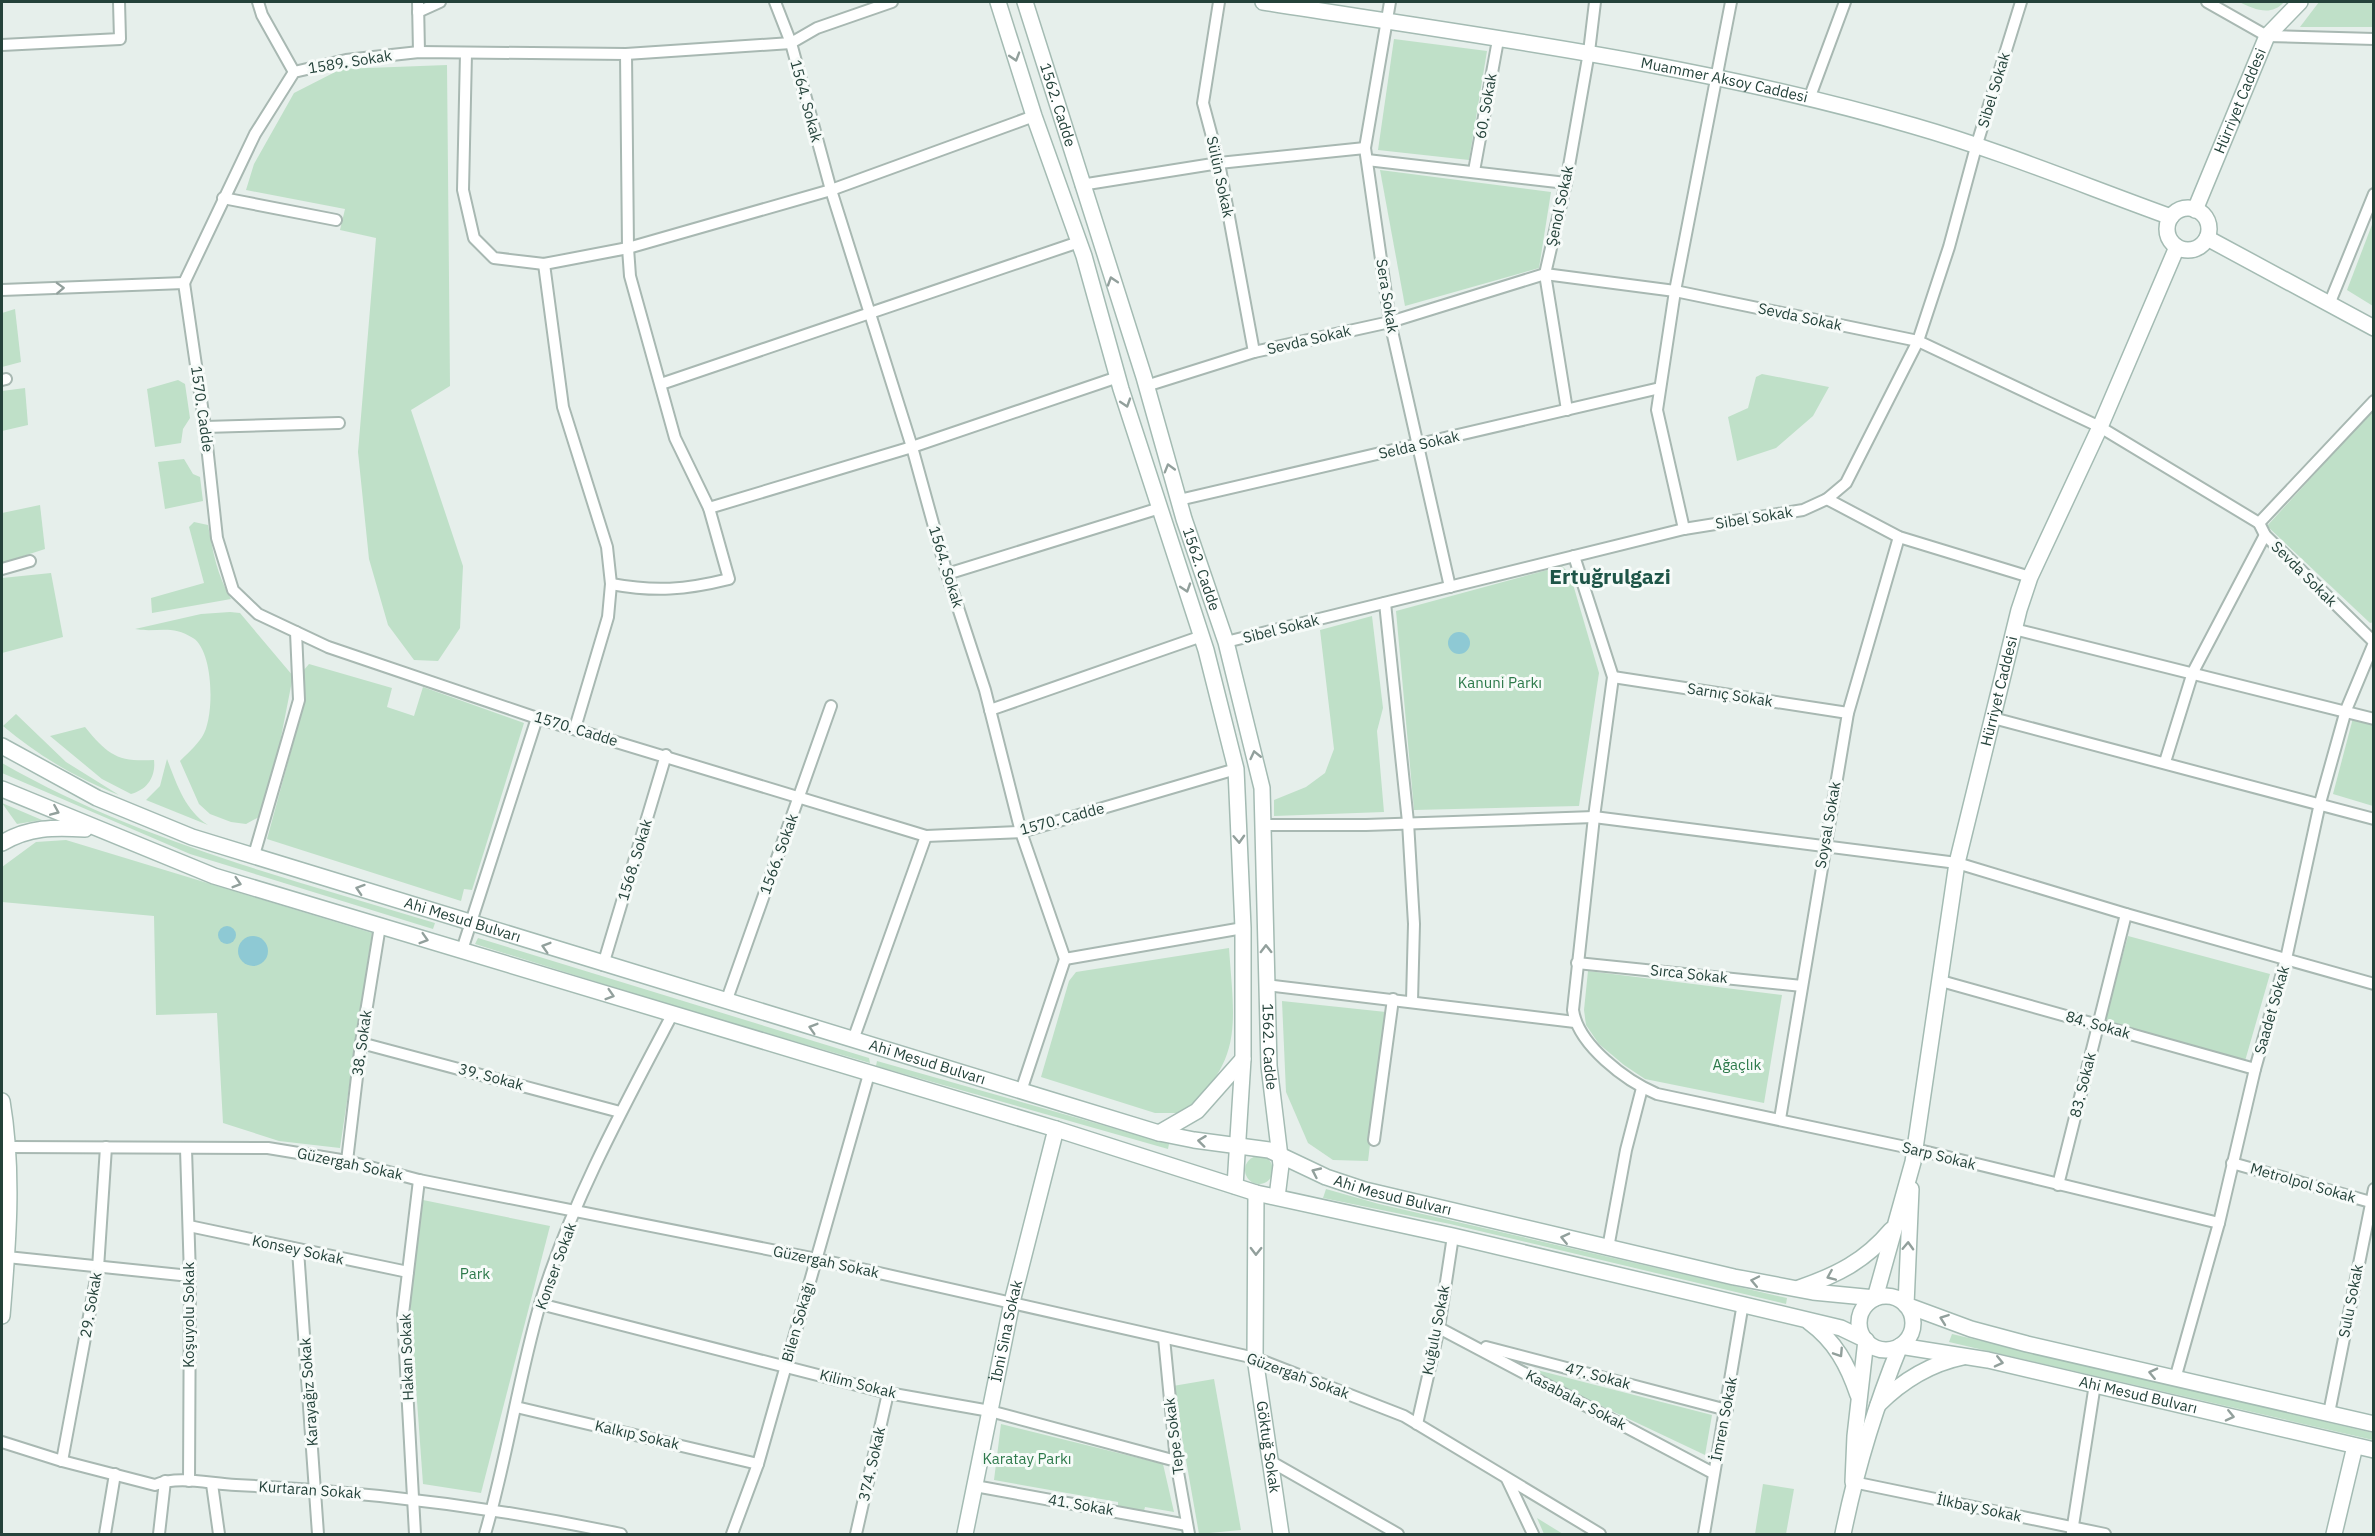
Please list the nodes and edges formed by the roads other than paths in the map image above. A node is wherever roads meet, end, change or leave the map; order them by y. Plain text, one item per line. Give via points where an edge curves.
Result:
1 (119, 2) edge
2 (258, 2) edge
3 (440, 2) edge
4 (775, 2) edge
5 (892, 2) edge
6 (998, 2) edge
7 (1025, 2) edge
8 (1219, 2) edge
9 (1263, 2) edge
10 (1390, 2) edge
11 (1595, 2) edge
12 (1731, 2) edge
13 (1845, 2) edge
14 (2021, 2) edge
15 (2207, 2) edge
16 (2300, 2) edge
17 (418, 7) edge
18 (1386, 21) junction
19 (2268, 36) junction
20 (2373, 39) edge
21 (1498, 40) junction
22 (791, 43) junction
23 (2, 45) edge
24 (419, 52) junction
25 (1589, 52) junction
26 (466, 53) junction
27 (626, 54) junction
28 (294, 72) junction
29 (1714, 78) junction
30 (1809, 99) junction
31 (1034, 116) junction
32 (1976, 147) junction
33 (1365, 148) junction
34 (1367, 160) junction
35 (1219, 163) junction
36 (1474, 171) junction
37 (1566, 183) junction
38 (1081, 185) junction
39 (831, 190) junction
40 (2373, 194) edge
41 (223, 198) junction
42 (2195, 210) junction
43 (2171, 217) junction
44 (336, 220) dead end
45 (2207, 237) junction
46 (1079, 242) junction
47 (2177, 246) junction
48 (628, 248) junction
49 (544, 264) junction
50 (1545, 274) junction
51 (184, 283) junction
52 (2, 290) edge
53 (1675, 291) junction
54 (2330, 302) junction
55 (869, 314) junction
56 (1390, 322) junction
57 (2373, 328) edge
58 (1918, 341) junction
59 (1254, 352) junction
60 (1118, 377) junction
61 (661, 384) junction
62 (1146, 386) junction
63 (1660, 388) junction
64 (2373, 401) edge
65 (1567, 410) junction
66 (339, 423) dead end
67 (205, 427) junction
68 (2100, 427) junction
69 (1418, 446) junction
70 (912, 447) junction
71 (1827, 499) junction
72 (1179, 500) junction
73 (709, 508) junction
74 (1160, 508) junction
75 (2259, 523) junction
76 (1684, 529) junction
77 (2265, 535) junction
78 (1899, 537) junction
79 (1574, 556) junction
80 (30, 561) dead end
81 (2, 568) edge
82 (947, 574) junction
83 (2030, 578) junction
84 (611, 584) junction
85 (1449, 587) junction
86 (1385, 603) junction
87 (2014, 629) junction
88 (296, 632) junction
89 (1202, 636) junction
90 (1226, 642) junction
91 (2373, 642) edge
92 (2193, 672) junction
93 (1613, 677) junction
94 (831, 706) dead end
95 (990, 710) junction
96 (2346, 710) junction
97 (1848, 713) junction
98 (537, 718) junction
99 (1993, 718) junction
100 (2373, 719) edge
101 (575, 728) junction
102 (2, 746) edge
103 (666, 755) junction
104 (2165, 762) junction
105 (1236, 768) junction
106 (2, 789) edge
107 (799, 798) junction
108 (2320, 803) junction
109 (1594, 818) junction
110 (2373, 819) edge
111 (1408, 822) junction
112 (1265, 825) junction
113 (99, 830) junction
114 (1021, 832) junction
115 (926, 836) junction
116 (2, 843) edge
117 (1824, 845) junction
118 (254, 855) junction
119 (1957, 863) junction
120 (2126, 914) junction
121 (470, 924) junction
122 (380, 926) junction
123 (1243, 928) junction
124 (462, 950) junction
125 (1065, 959) junction
126 (2286, 959) junction
127 (1577, 963) junction
128 (603, 965) junction
129 (1941, 981) junction
130 (2373, 984) edge
131 (1266, 985) junction
132 (1802, 986) junction
133 (1393, 999) junction
134 (1412, 1001) junction
135 (726, 1002) junction
136 (672, 1014) junction
137 (1575, 1022) junction
138 (2098, 1025) junction
139 (853, 1040) junction
140 (361, 1042) junction
141 (1243, 1059) junction
142 (2255, 1069) junction
143 (868, 1074) junction
144 (1642, 1088) junction
145 (1021, 1091) junction
146 (2, 1101) edge
147 (620, 1112) junction
148 (1780, 1119) junction
149 (1056, 1129) junction
150 (1159, 1133) junction
151 (1374, 1140) dead end
152 (1237, 1145) junction
153 (9, 1147) junction
154 (106, 1147) junction
155 (186, 1149) junction
156 (1280, 1154) junction
157 (1914, 1156) junction
158 (347, 1161) junction
159 (2232, 1163) junction
160 (419, 1180) junction
161 (2058, 1185) junction
162 (1235, 1186) junction
163 (2373, 1189) edge
164 (1256, 1193) junction
165 (1276, 1197) junction
166 (2372, 1203) edge
167 (576, 1210) junction
168 (2219, 1223) junction
169 (189, 1226) junction
170 (1893, 1228) junction
171 (1453, 1236) junction
172 (1608, 1248) junction
173 (298, 1250) junction
174 (7, 1257) junction
175 (817, 1259) junction
176 (98, 1268) junction
177 (408, 1272) junction
178 (190, 1276) junction
179 (1795, 1289) junction
180 (1875, 1298) junction
181 (1012, 1302) junction
182 (1743, 1303) junction
183 (540, 1304) junction
184 (1906, 1305) junction
185 (2, 1316) edge
186 (1802, 1317) junction
187 (1439, 1328) junction
188 (1164, 1338) junction
189 (1866, 1340) junction
190 (1470, 1343) junction
191 (1900, 1346) junction
192 (1968, 1355) junction
193 (1255, 1358) junction
194 (786, 1366) junction
195 (2175, 1379) junction
196 (2095, 1384) junction
197 (888, 1392) junction
198 (1859, 1400) junction
199 (516, 1407) junction
200 (1876, 1407) junction
201 (1727, 1410) junction
202 (990, 1411) junction
203 (2329, 1413) junction
204 (1417, 1424) junction
205 (2373, 1424) edge
206 (2, 1442) edge
207 (2355, 1446) junction
208 (2373, 1450) edge
209 (62, 1461) junction
210 (1176, 1461) junction
211 (1270, 1461) junction
212 (758, 1464) junction
213 (1713, 1473) junction
214 (115, 1474) junction
215 (1507, 1479) junction
216 (165, 1481) junction
217 (189, 1481) junction
218 (1853, 1482) junction
219 (213, 1484) junction
220 (975, 1486) junction
221 (316, 1489) junction
222 (414, 1500) junction
223 (493, 1509) junction
224 (567, 1523) junction
225 (1188, 1530) edge
226 (2072, 1531) edge
227 (1393, 1533) edge
228 (105, 1534) edge
229 (159, 1534) edge
230 (219, 1534) edge
231 (318, 1534) edge
232 (415, 1534) edge
233 (485, 1534) edge
234 (566, 1534) edge
235 (621, 1534) edge
236 (732, 1534) edge
237 (856, 1534) edge
238 (965, 1534) edge
239 (1281, 1534) edge
240 (1533, 1534) edge
241 (1600, 1534) edge
242 (1704, 1534) edge
243 (1843, 1534) edge
244 (2105, 1534) edge
245 (2334, 1534) edge

1 - 23 street via 120,39
2 - 28 street
3 - 17 street
4 - 22 street, 1564. Sokak
5 - 22 street via 817,28
6 -> 31 main road, 1562. Cadde
7 - 38 main road, 1562. Cadde
8 - 35 street, Sülün Sokak via 1203,103
9 - 18 main road, Muammer Aksoy Caddesi
10 - 18 street, Sera Sokak
11 - 25 street, Şenol Sokak
12 - 29 street
13 - 30 street
14 - 32 street, Sibel Sokak
15 - 19 street
16 - 19 main road, Hürriyet Caddesi
17 - 24 street
18 - 21 main road, Muammer Aksoy Caddesi
18 - 33 street, Sera Sokak
19 - 20 street
19 - 42 main road, Hürriyet Caddesi
21 - 25 main road, Muammer Aksoy Caddesi
21 - 36 street, 60. Sokak
22 - 27 street, 1589. Sokak
22 - 39 street, 1564. Sokak
24 - 26 street, 1589. Sokak
24 - 28 street, 1589. Sokak via 346,60
25 - 29 main road, Muammer Aksoy Caddesi
25 - 37 street, Şenol Sokak
26 - 27 street, 1589. Sokak
26 - 49 street via 463,189 474,238 494,258
27 - 48 street
28 - 41 street, 1589. Sokak via 255,134
29 - 30 main road, Muammer Aksoy Caddesi
29 - 53 street
30 - 32 main road, Muammer Aksoy Caddesi via 1915,126
31 - 39 street
31 - 46 main road, 1562. Cadde
32 - 43 main road, Muammer Aksoy Caddesi
32 - 58 street, Sibel Sokak
33 - 34 street, Sera Sokak
33 - 35 street
34 - 36 street
34 - 56 street, Sera Sokak
35 - 38 street
35 - 59 street, Sülün Sokak
36 - 37 street
37 - 50 street, Şenol Sokak
62 -> 38 main road, 1562. Cadde
39 - 48 street
39 - 55 street, 1564. Sokak
40 - 54 street
41 - 44 street
41 - 51 street, 1589. Sokak
42 - 43 main road via 2180,210
42 - 45 main road via 2207,220
43 - 47 main road via 2168,236
45 - 47 main road via 2197,248
45 - 54 main road
46 - 55 street
46 - 60 main road, 1562. Cadde
47 - 68 main road, Hürriyet Caddesi
48 - 49 street
48 - 61 street via 630,276
49 - 84 street via 563,407 607,547
50 - 53 street, Sevda Sokak
50 - 56 street, Sevda Sokak
50 - 65 street, Şenol Sokak
52 -> 51 street
51 - 67 street, 1570. Cadde
53 - 58 street, Sevda Sokak
53 - 63 street
54 - 57 main road
55 - 61 street
55 - 70 street, 1564. Sokak
56 - 59 street, Sevda Sokak
56 - 69 street, Sera Sokak
58 - 68 street, Sevda Sokak
58 - 71 street, Sibel Sokak via 1845,483
59 - 62 street, Sevda Sokak
60 - 70 street
60 -> 74 main road, 1562. Cadde
61 - 73 street via 675,438
72 -> 62 main road, 1562. Cadde
63 - 65 street, Selda Sokak
63 - 76 street via 1657,410
64 - 75 street
65 - 69 street, Selda Sokak
66 - 67 street
67 - 88 street, 1570. Cadde via 217,538 233,590 258,614
68 - 75 street, Sevda Sokak
68 - 83 main road, Hürriyet Caddesi
69 - 72 street, Selda Sokak
69 - 85 street, Sera Sokak
70 - 73 street
70 - 82 street, 1564. Sokak
71 - 76 street, Sibel Sokak via 1803,510
71 - 78 street
72 - 90 main road, 1562. Cadde
73 - 84 street via 729,579 689,589 645,590
74 - 82 street
74 -> 89 main road, 1562. Cadde
75 - 77 street, Sevda Sokak
76 - 79 street, Sibel Sokak
77 - 91 street, Sevda Sokak
77 - 92 street
78 - 83 street
78 - 97 street, Soysal Sokak
79 - 85 street, Sibel Sokak
79 - 93 street
80 - 81 street
82 - 95 street, 1564. Sokak
83 - 87 main road, Hürriyet Caddesi
84 - 101 street via 608,617
85 - 86 street, Sibel Sokak
86 - 90 street, Sibel Sokak
86 - 111 street
87 - 92 street
87 - 99 main road, Hürriyet Caddesi
88 - 98 street, 1570. Cadde via 328,647
88 - 118 street via 299,700
89 - 95 street
89 - 105 main road, 1562. Cadde
112 -> 90 main road, 1562. Cadde via 1262,788
91 - 96 street, Saadet Sokak
92 - 96 street
92 - 104 street
93 - 97 street, Sarnıç Sokak
93 - 109 street
94 - 107 street, 1566. Sokak
95 - 114 street, 1564. Sokak
96 - 100 street
96 - 108 street, Saadet Sokak
97 - 117 street, Soysal Sokak
98 - 101 street, 1570. Cadde
98 - 121 street
99 - 104 street
99 - 119 main road, Hürriyet Caddesi
101 - 103 street, 1570. Cadde
102 - 118 main road, Ahi Mesud Bulvarı via 121,809 192,837
103 - 107 street, 1570. Cadde
103 - 128 street, 1568. Sokak
104 - 108 street
105 - 114 street, 1570. Cadde
105 -> 123 main road, 1562. Cadde
106 -> 113 main road, Ahi Mesud Bulvarı
107 - 115 street, 1570. Cadde
107 - 135 street, 1566. Sokak
108 - 110 street
108 - 126 street, Saadet Sokak
109 - 111 street
109 - 117 street
109 - 127 street
111 - 112 street
111 - 134 street via 1414,924
131 -> 112 main road, 1562. Cadde
113 - 116 main road via 42,828 17,834
113 -> 122 main road, Ahi Mesud Bulvarı via 214,876
114 - 115 street, 1570. Cadde
114 - 125 street, 1564. Sokak
115 - 139 street
117 - 119 street
117 - 132 street, Soysal Sokak
121 -> 118 main road, Ahi Mesud Bulvarı
119 - 120 street
119 - 129 main road, Hürriyet Caddesi
120 - 126 street
120 - 138 street, 83. Sokak
121 - 124 street
128 -> 121 main road, Ahi Mesud Bulvarı
122 -> 124 main road, Ahi Mesud Bulvarı
122 - 140 street, 38. Sokak
123 - 125 street
123 - 141 main road, 1562. Cadde
124 -> 136 main road, Ahi Mesud Bulvarı
125 - 145 street
126 - 130 street
126 - 142 street, Saadet Sokak
127 - 132 street, Sırca Sokak
127 - 137 street
128 - 135 main road, Ahi Mesud Bulvarı
129 - 138 street, 84. Sokak
129 - 157 main road, Hürriyet Caddesi
131 - 133 street
131 - 156 main road, 1562. Cadde via 1269,1066
132 - 148 street, Soysal Sokak
133 - 134 street
133 - 151 street
134 - 137 street
139 -> 135 main road, Ahi Mesud Bulvarı
136 - 143 main road, Ahi Mesud Bulvarı
136 - 147 street, Konser Sokak
137 - 144 street, Sarp Sokak via 1592,1048
138 - 142 street, 84. Sokak
138 - 161 street, 83. Sokak
139 - 145 main road, Ahi Mesud Bulvarı
140 - 147 street, 39. Sokak
140 - 158 street, 38. Sokak
141 - 150 main road via 1197,1112
141 - 152 main road, 1562. Cadde
142 - 159 street, Saadet Sokak
143 - 149 main road, Ahi Mesud Bulvarı
143 - 175 street, Bilen Sokağı
144 - 148 street, Sarp Sokak
144 - 172 street
145 - 150 main road, Ahi Mesud Bulvarı
146 - 153 main road
147 - 167 street, Konser Sokak
148 - 157 street, Sarp Sokak
149 - 162 main road, Ahi Mesud Bulvarı
149 - 181 main road, İbni Sina Sokak
152 -> 150 main road, Ahi Mesud Bulvarı
152 - 156 main road, Ahi Mesud Bulvarı
152 - 162 main road, 1562. Cadde
153 - 154 street, Güzergah Sokak
153 - 174 main road
154 - 155 street, Güzergah Sokak
154 - 176 street, 29. Sokak
155 - 158 street, Güzergah Sokak via 268,1148
155 - 169 street, Koşuyolu Sokak
156 - 165 main road, 1562. Cadde via 1281,1178
172 -> 156 main road, Ahi Mesud Bulvarı via 1365,1190 1318,1174
157 - 161 street, Sarp Sokak
157 - 170 main road
184 -> 157 main road
158 - 160 street, Güzergah Sokak
159 - 166 street, Metrolpol Sokak
159 - 168 street, Saadet Sokak
160 - 167 street, Güzergah Sokak
160 - 177 street, Hakan Sokak
161 - 168 street, Sarp Sokak
162 - 164 main road, Ahi Mesud Bulvarı
163 - 166 street, Sulu Sokak
164 - 165 main road, Ahi Mesud Bulvarı
164 -> 193 main road, Göktuğ Sokak
165 - 171 main road, Ahi Mesud Bulvarı
166 - 203 street, Sulu Sokak
167 - 175 street, Güzergah Sokak
167 - 183 street, Konser Sokak
168 - 195 street, Saadet Sokak
169 - 173 street, Konsey Sokak
169 - 178 street, Koşuyolu Sokak
170 -> 179 main road via 1851,1267
170 - 180 main road
171 - 182 main road, Ahi Mesud Bulvarı
171 - 187 street, Kuğulu Sokak
179 -> 172 main road, Ahi Mesud Bulvarı
173 - 177 street, Konsey Sokak
173 - 221 street, Karayağız Sokak
174 - 176 street
174 - 185 main road
175 - 181 street, Güzergah Sokak
175 - 194 street, Bilen Sokağı
176 - 178 street
176 - 209 street, 29. Sokak
177 - 222 street, Hakan Sokak via 404,1314
178 - 217 street, Koşuyolu Sokak
179 - 180 main road, Ahi Mesud Bulvarı
180 - 184 main road, Ahi Mesud Bulvarı via 1895,1297
180 - 189 main road via 1860,1317 1860,1329
181 - 188 street, Güzergah Sokak
181 - 202 main road, İbni Sina Sokak
182 - 186 main road, Ahi Mesud Bulvarı
182 - 201 street, İmren Sokak
183 - 194 street, Kilim Sokak
183 - 199 street, Konser Sokak
184 - 191 main road via 1913,1323
195 -> 184 main road, Ahi Mesud Bulvarı via 1998,1336
186 - 189 main road, Ahi Mesud Bulvarı
186 -> 198 main road via 1836,1348
187 - 190 street, Kasabalar Sokak
187 - 204 street, Kuğulu Sokak
188 - 193 street, Güzergah Sokak
188 - 210 street, Tepe Sokak
189 - 191 main road, Ahi Mesud Bulvarı via 1882,1349
189 - 198 main road
190 - 201 street, 47. Sokak
190 - 213 street, Kasabalar Sokak
191 - 192 main road, Ahi Mesud Bulvarı
191 - 200 main road
192 -> 196 main road, Ahi Mesud Bulvarı
192 - 200 main road via 1915,1375
193 - 204 street, Güzergah Sokak
193 - 211 main road, Göktuğ Sokak
194 - 197 street, Kilim Sokak
194 - 212 street, Bilen Sokağı
195 - 203 main road, Ahi Mesud Bulvarı
196 -> 207 main road, Ahi Mesud Bulvarı
196 - 226 street
197 - 202 street, Kilim Sokak
197 - 237 street, 374. Sokak
198 - 218 main road
199 - 212 street, Kalkıp Sokak
199 - 223 street, Konser Sokak
200 - 218 main road
201 - 213 street, İmren Sokak
202 - 210 street, Kilim Sokak
202 - 220 main road, İbni Sina Sokak
203 - 205 main road, Ahi Mesud Bulvarı
204 - 215 street, Güzergah Sokak
206 - 209 street, Kurtaran Sokak
207 - 208 main road, Ahi Mesud Bulvarı
207 - 245 main road
209 - 214 street, Kurtaran Sokak
210 - 225 street, Tepe Sokak
211 - 227 street
211 - 239 main road, Göktuğ Sokak
212 - 236 street, Bilen Sokağı
213 - 242 street, İmren Sokak
214 - 216 street, Kurtaran Sokak via 155,1485
214 - 228 street
215 - 240 street
215 - 241 street, Güzergah Sokak
216 - 217 street, Kurtaran Sokak
216 - 229 street
217 - 219 street, Kurtaran Sokak
218 - 226 street, İlkbay Sokak
218 - 243 main road
219 - 221 street, Kurtaran Sokak
219 - 230 street
220 - 225 street, 41. Sokak
220 - 238 main road, İbni Sina Sokak
221 - 222 street, Kurtaran Sokak
221 - 231 street, Karayağız Sokak
222 - 223 street, Kurtaran Sokak
222 - 232 street, Hakan Sokak
223 - 224 street, Kurtaran Sokak
223 - 233 street, Konser Sokak
224 - 234 street
224 - 235 street, Kurtaran Sokak
226 - 244 street, İlkbay Sokak

